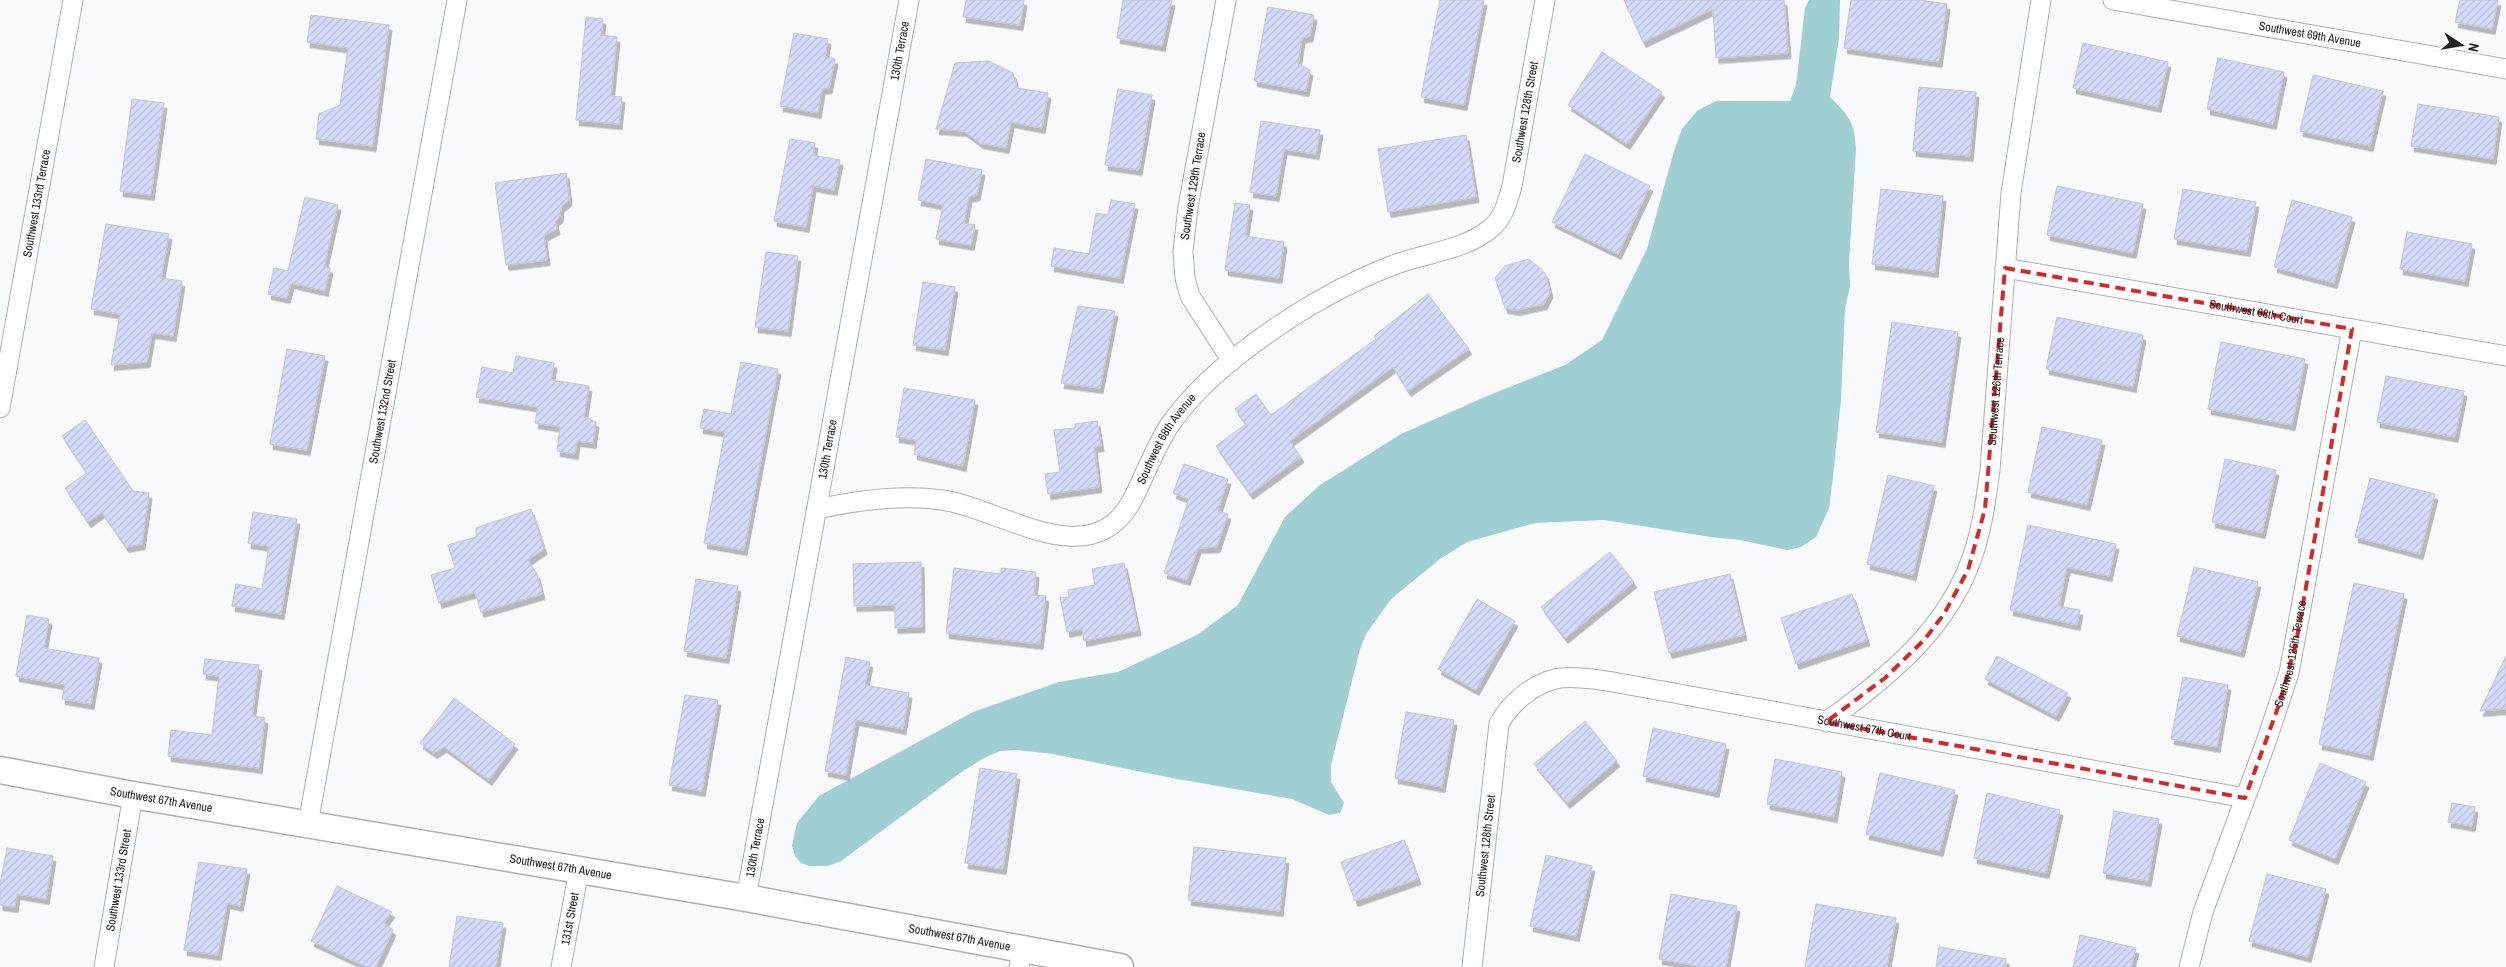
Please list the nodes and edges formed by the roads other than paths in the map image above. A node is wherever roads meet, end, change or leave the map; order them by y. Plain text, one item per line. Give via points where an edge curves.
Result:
1 (73, 0) edge
2 (457, 0) edge
3 (909, 0) edge
4 (1226, 0) edge
5 (1545, 0) edge
6 (2041, 0) edge
7 (2113, 0) edge
8 (2506, 69) edge
9 (1498, 221) joint
10 (2005, 268) junction
11 (2352, 329) junction
12 (2506, 356) edge
13 (1232, 360) junction
14 (0, 408) edge
15 (818, 510) junction
16 (1826, 722) junction
17 (1499, 724) joint
18 (0, 770) edge
19 (133, 795) junction
20 (2245, 798) junction
21 (308, 824) junction
22 (579, 870) junction
23 (746, 898) junction
24 (1020, 958) edge
25 (104, 967) edge
26 (562, 967) edge
27 (1120, 967) edge
28 (1472, 967) edge
29 (2189, 967) edge

1 - 14 street, Southwest 133rd Terrace
2 - 21 street, Southwest 132nd Street
3 - 15 street, 130th Terrace
4 - 13 street, Southwest 129th Terrace via 1183,251 1190,296
5 - 9 street, Southwest 128th Street via 1512,186
6 - 10 street, Southwest 126th Terrace via 2017,152
7 - 8 street, Southwest 69th Avenue
9 - 13 street, Southwest 68th Avenue via 1482,235 1466,242 1397,264 1331,292 1285,320
10 - 11 street, Southwest 68th Court
10 - 16 street, Southwest 126th Terrace via 1990,470 1980,532 1968,570 1944,614 1925,639 1885,678
11 - 12 street, Southwest 68th Court
11 - 20 street, Southwest 125th Terrace via 2296,643 2280,702
13 - 15 street, Southwest 68th Avenue via 1202,388 1170,426 1134,498 1122,516 1102,532 1069,536 1044,533 970,505 931,499 859,502
15 - 23 street, 130th Terrace
16 - 17 street, Southwest 67th Court via 1663,691 1565,678 1555,679 1523,696 1511,706
16 - 20 street, Southwest 67th Court
17 - 28 street, Southwest 128th Street
18 - 19 main road, Southwest 67th Avenue
19 - 21 main road, Southwest 67th Avenue
19 - 25 street, Southwest 133rd Street
20 - 29 street, Southwest 125th Terrace via 2203,912
21 - 22 main road, Southwest 67th Avenue
22 - 23 main road, Southwest 67th Avenue
22 - 26 street, 131st Street
23 - 24 main road, Southwest 67th Avenue
24 - 27 main road, Southwest 67th Avenue

